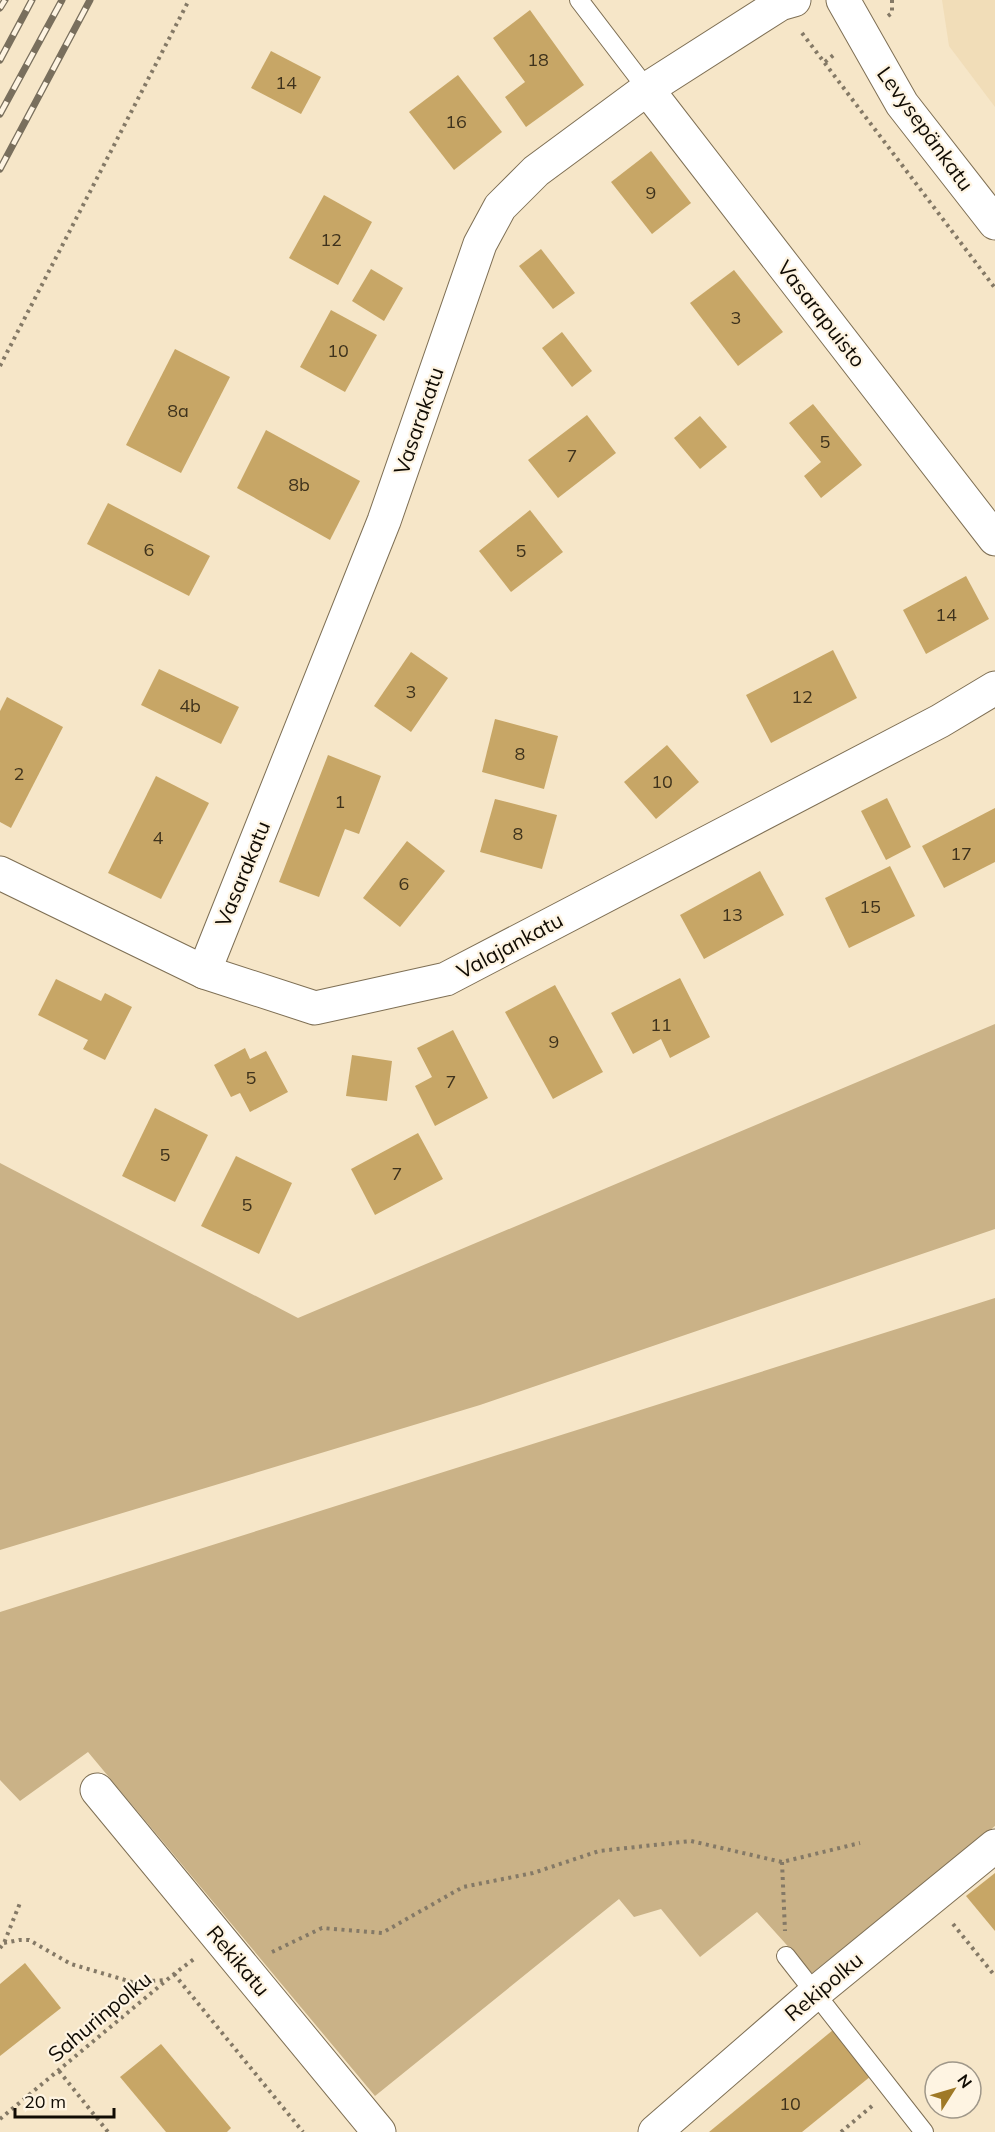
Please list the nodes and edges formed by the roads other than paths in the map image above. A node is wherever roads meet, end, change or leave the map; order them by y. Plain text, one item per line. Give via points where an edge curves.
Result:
1 (579, 0) edge
2 (843, 0) edge
3 (787, 2) edge
4 (647, 89) junction
5 (995, 223) edge
6 (995, 539) edge
7 (995, 688) edge
8 (0, 873) edge
9 (204, 972) junction
10 (97, 1790) dead end
11 (995, 1846) edge
12 (786, 1956) road end
13 (815, 1994) junction
14 (379, 2132) edge
15 (655, 2132) edge
16 (924, 2132) edge

1 - 4 lane
2 - 5 street, Levysepänkatu via 902,104
3 - 4 street, Vasarakatu
4 - 6 street, Vasarapuisto
4 - 9 street, Vasarakatu via 536,171 500,207 480,244 384,521
7 - 9 street, Valajankatu via 940,721 446,979 315,1008
8 - 9 street, Valajankatu
10 - 14 street, Rekikatu
11 - 13 street, Rekipolku
12 - 13 lane
13 - 15 street, Rekipolku
13 - 16 lane

